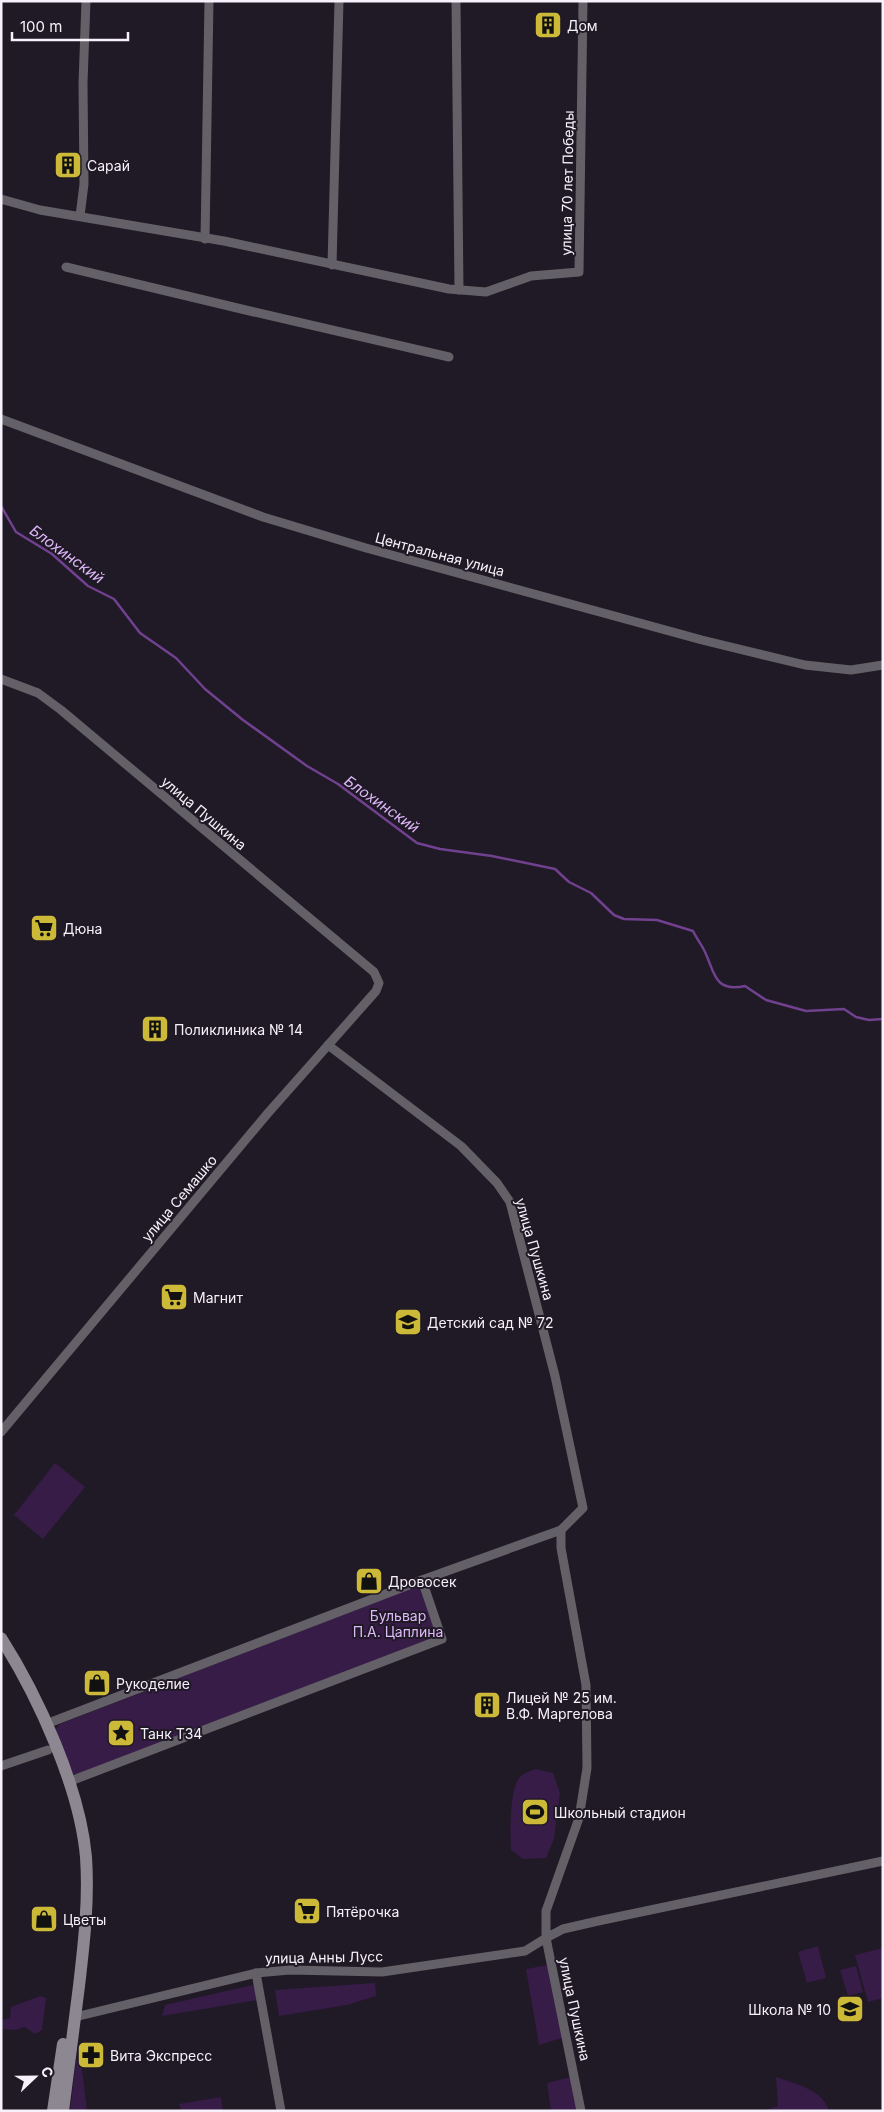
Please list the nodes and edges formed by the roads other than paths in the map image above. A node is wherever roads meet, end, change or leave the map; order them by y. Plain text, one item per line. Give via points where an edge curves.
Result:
1 (86, 1) edge
2 (209, 1) edge
3 (338, 1) edge
4 (456, 1) edge
5 (584, 1) edge
6 (1, 199) edge
7 (80, 216) junction
8 (205, 239) junction
9 (332, 265) junction
10 (66, 267) dead end
11 (459, 290) junction
12 (449, 357) dead end
13 (1, 419) edge
14 (883, 666) edge
15 (1, 679) edge
16 (378, 983) joint
17 (328, 1045) junction
18 (1, 1432) edge
19 (561, 1530) junction
20 (422, 1580) junction
21 (1, 1638) edge
22 (1, 1653) edge
23 (43, 1726) junction
24 (48, 1750) junction
25 (1, 1766) edge
26 (65, 1783) junction
27 (883, 1862) edge
28 (546, 1938) junction
29 (256, 1973) junction
30 (71, 2017) junction
31 (53, 2111) edge
32 (63, 2111) edge
33 (281, 2111) edge
34 (581, 2111) edge

1 - 7 street via 84,184
2 - 8 street
3 - 9 street
4 - 11 street
5 - 11 street, улица 70 лет Победы via 579,272 531,276 486,292
6 - 7 street, улица 70 лет Победы via 40,210
7 - 8 street, улица 70 лет Победы
8 - 9 street, улица 70 лет Победы
9 - 11 street, улица 70 лет Победы
10 - 12 street
13 - 14 street, Центральная улица via 263,518 366,548 805,665 851,670
15 - 16 street, улица Пушкина via 38,693 62,710 374,972
16 - 17 street, улица Семашко via 376,991
17 - 18 street, улица Семашко
17 - 19 street, улица Пушкина via 462,1146 510,1202 555,1376 583,1508
19 - 20 street
19 - 28 street, улица Пушкина via 561,1548 586,1685 587,1768 579,1818 546,1911
20 - 23 street
20 - 26 street via 442,1639
21 - 23 main road via 29,1688
22 - 23 main road
23 - 24 main road
23 - 26 main road
24 - 25 street
24 - 26 main road
26 - 30 main road via 79,1819 86,1856 85,1934
27 - 28 street via 598,1920
28 - 29 street, улица Анны Лусс via 525,1951 382,1972 290,1970
28 - 34 street, улица Пушкина
29 - 30 street, улица Анны Лусс
29 - 33 street
30 - 31 main road
30 - 32 main road

